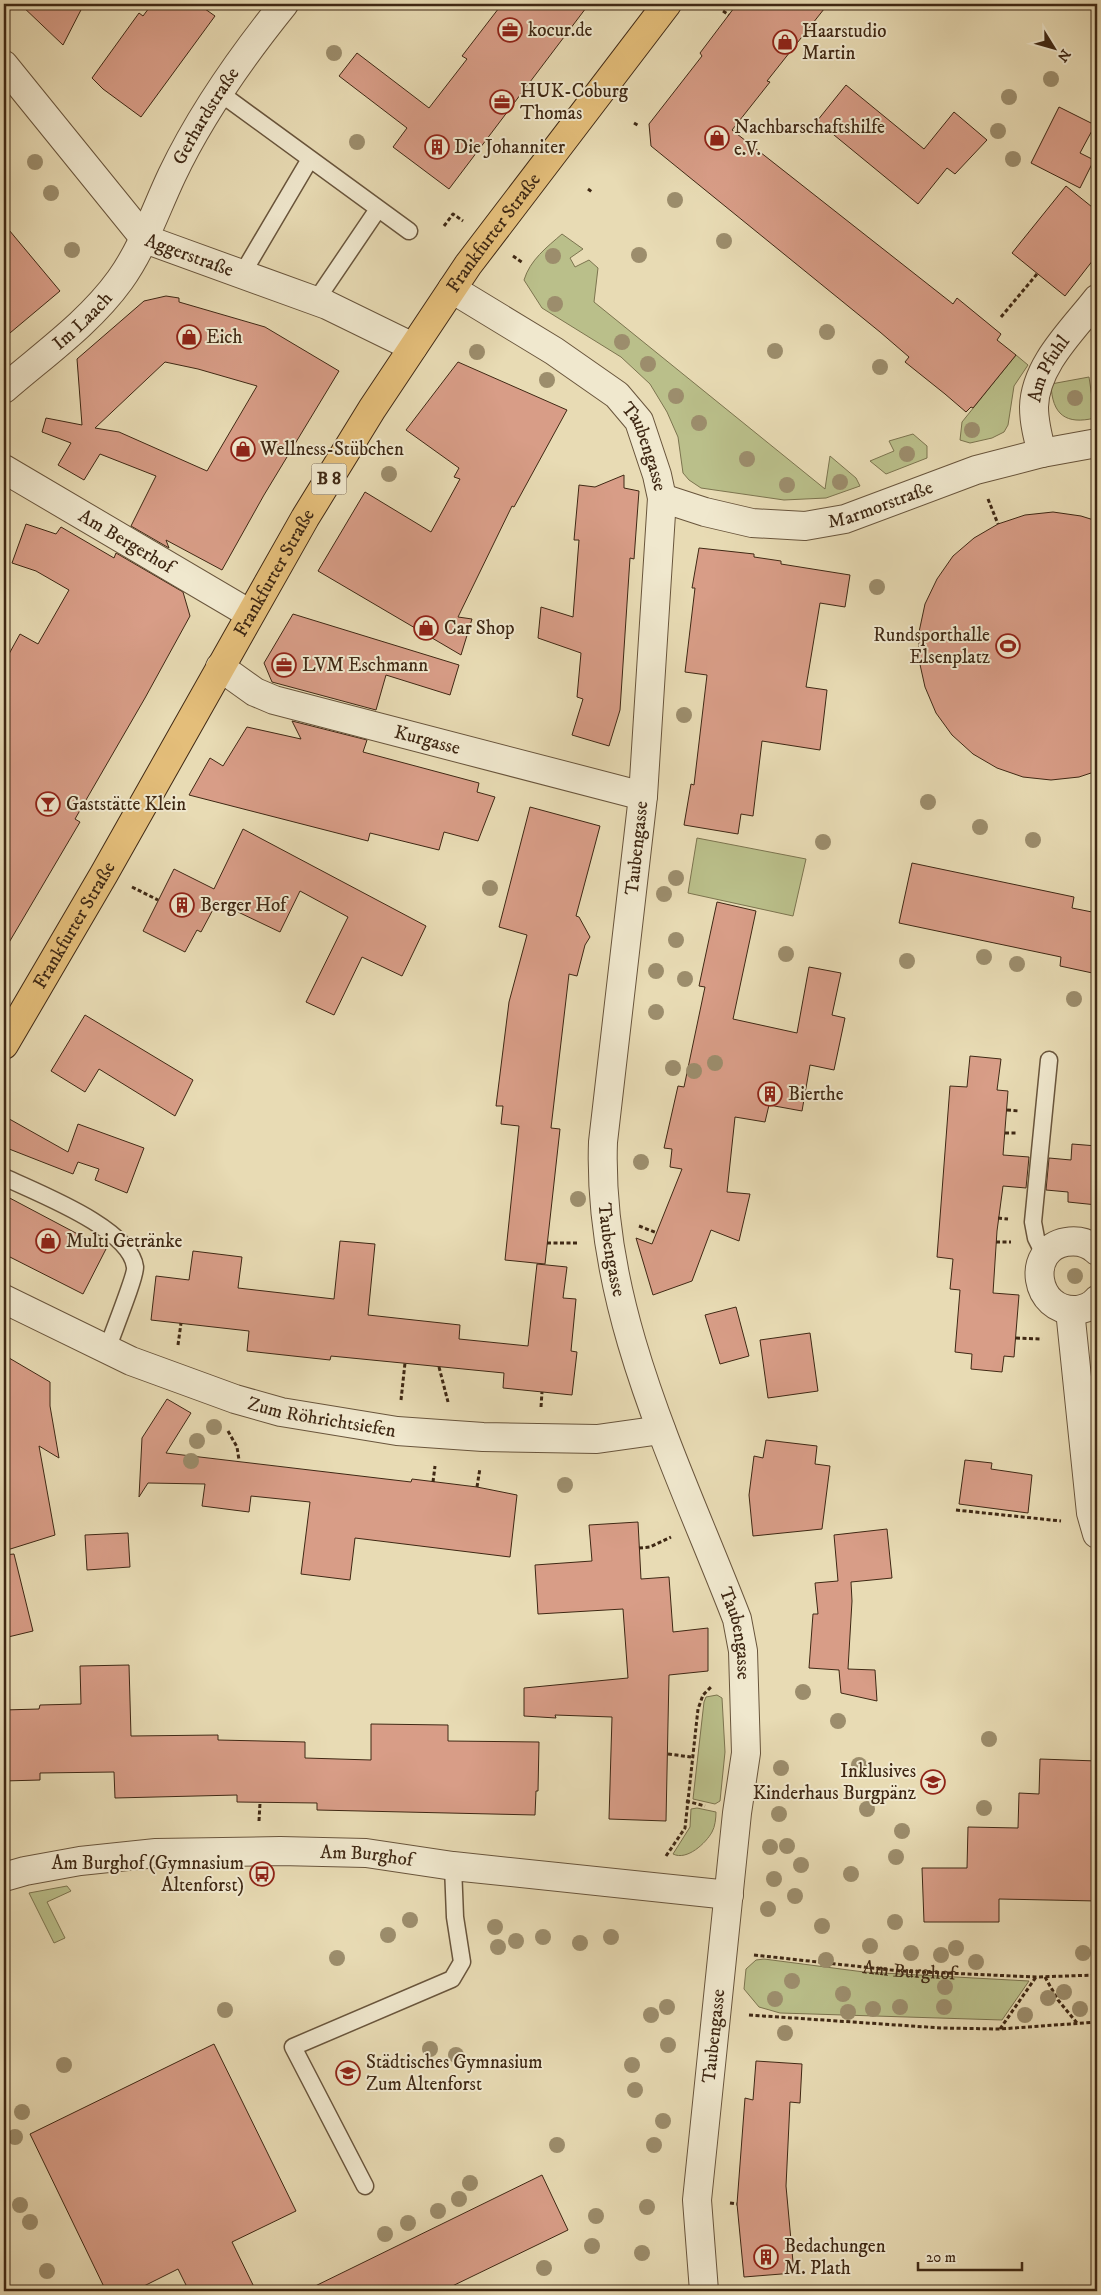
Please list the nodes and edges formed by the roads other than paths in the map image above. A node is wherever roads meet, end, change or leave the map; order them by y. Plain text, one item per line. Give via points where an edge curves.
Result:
1 (284, 4) edge
2 (667, 4) edge
3 (4, 65) edge
4 (220, 93) junction
5 (310, 159) junction
6 (378, 209) junction
7 (409, 232) dead end
8 (145, 240) junction
9 (241, 276) junction
10 (452, 289) junction
11 (1097, 298) edge
12 (315, 302) junction
13 (413, 347) junction
14 (4, 389) edge
15 (1097, 443) edge
16 (1042, 453) junction
17 (4, 469) edge
18 (662, 498) junction
19 (250, 614) junction
20 (220, 667) junction
21 (643, 796) junction
22 (4, 1044) edge
23 (1049, 1060) dead end
24 (4, 1177) edge
25 (1096, 1247) edge
26 (1045, 1256) junction
27 (4, 1299) edge
28 (1097, 1300) edge
29 (1070, 1310) junction
30 (107, 1350) junction
31 (661, 1430) junction
32 (1095, 1529) edge
33 (453, 1866) junction
34 (4, 1877) edge
35 (728, 1895) junction
36 (364, 2186) dead end
37 (704, 2291) edge

1 - 4 street, Gerhardstraße
2 - 10 main road, Frankfurter Straße / B 8
3 - 8 street, Aggerstraße
4 - 5 lane
4 - 8 street, Gerhardstraße via 172,175
5 - 6 lane
5 - 9 lane
6 - 7 lane
6 - 12 lane
8 - 9 street, Aggerstraße
8 - 14 street, Im Laach via 120,280 96,309
9 - 12 street, Aggerstraße
10 - 13 main road, Frankfurter Straße / B 8
10 - 18 street, Taubengasse via 554,351 617,395 639,421
11 - 16 street, Am Pfuhl via 1051,358 1040,379 1034,408
12 - 13 street, Aggerstraße
13 - 19 main road, Frankfurter Straße / B 8
15 - 16 street, Marmorstraße
16 - 18 street, Marmorstraße via 976,470 845,519 805,526 752,523
17 - 19 street, Am Bergerhof
18 - 21 street, Taubengasse
19 - 20 main road, Frankfurter Straße / B 8
20 - 21 street, Kurgasse via 255,692 274,700
20 - 22 main road, Frankfurter Straße / B 8
21 - 31 street, Taubengasse via 603,1142 602,1179 618,1289
23 - 26 lane via 1033,1222
24 - 30 lane via 96,1222 128,1248 135,1268
25 - 26 street via 1073,1241 1052,1248
26 - 29 street via 1040,1267 1042,1290 1054,1304
27 - 30 street, Zum Röhrichtsiefen
28 - 29 street via 1083,1309
29 - 32 street
30 - 31 street, Zum Röhrichtsiefen via 235,1399 280,1412 397,1431 483,1437 597,1439
31 - 35 street, Taubengasse via 737,1619 743,1652 746,1753
33 - 34 street, Am Burghof via 366,1853 187,1851 80,1861 25,1870
33 - 35 street, Am Burghof
33 - 36 lane via 455,1917 462,1962 452,1979 293,2048
35 - 37 street, Taubengasse via 697,2200

